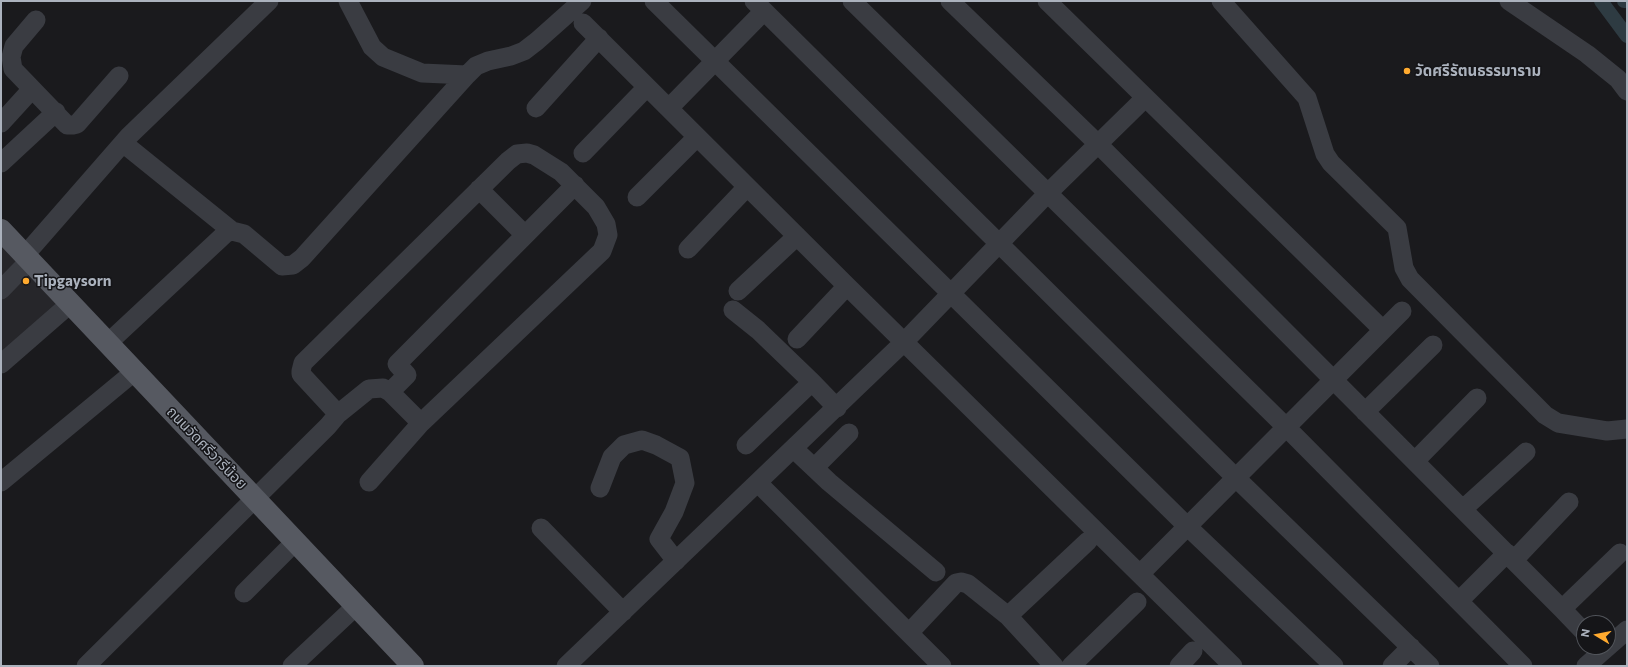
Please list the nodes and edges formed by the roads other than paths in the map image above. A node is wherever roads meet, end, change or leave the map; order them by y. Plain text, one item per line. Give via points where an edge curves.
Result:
1 (269, 1) edge
2 (348, 1) edge
3 (582, 1) edge
4 (654, 1) edge
5 (852, 1) edge
6 (1047, 1) edge
7 (1221, 1) edge
8 (1509, 1) edge
9 (958, 4) edge
10 (759, 6) edge
11 (36, 20) dead end
12 (583, 23) dead end
13 (599, 38) junction
14 (715, 61) junction
15 (466, 75) junction
16 (119, 76) dead end
17 (647, 87) junction
18 (32, 89) junction
19 (1627, 91) edge
20 (1145, 98) junction
21 (536, 108) dead end
22 (669, 108) junction
23 (56, 112) junction
24 (1, 123) edge
25 (697, 137) junction
26 (123, 143) junction
27 (1098, 144) junction
28 (583, 152) dead end
29 (2, 159) edge
30 (575, 185) junction
31 (747, 187) junction
32 (480, 189) junction
33 (1048, 193) junction
34 (637, 197) dead end
35 (1, 230) edge
36 (232, 231) junction
37 (525, 235) junction
38 (797, 236) junction
39 (1000, 243) junction
40 (688, 249) dead end
41 (28, 258) junction
42 (847, 286) junction
43 (2, 287) edge
44 (738, 291) dead end
45 (951, 294) junction
46 (71, 303) junction
47 (733, 310) dead end
48 (1402, 311) dead end
49 (1383, 330) junction
50 (797, 339) dead end
51 (904, 342) junction
52 (108, 343) junction
53 (1433, 345) dead end
54 (1, 364) edge
55 (134, 372) junction
56 (1333, 380) junction
57 (812, 382) junction
58 (390, 392) junction
59 (1478, 398) dead end
60 (837, 408) junction
61 (1365, 412) junction
62 (338, 414) junction
63 (421, 423) junction
64 (1286, 427) junction
65 (1627, 430) edge
66 (849, 433) dead end
67 (746, 445) dead end
68 (794, 449) junction
69 (1526, 452) dead end
70 (1415, 461) junction
71 (814, 468) junction
72 (1236, 478) junction
73 (1, 482) edge
74 (369, 482) dead end
75 (758, 484) junction
76 (600, 488) dead end
77 (255, 499) junction
78 (1569, 502) dead end
79 (1463, 509) junction
80 (1188, 526) junction
81 (541, 528) dead end
82 (1088, 541) dead end
83 (296, 542) junction
84 (1620, 553) dead end
85 (1510, 557) junction
86 (676, 561) junction
87 (936, 572) dead end
88 (1140, 574) junction
89 (244, 593) dead end
90 (1459, 601) junction
91 (1137, 602) dead end
92 (356, 606) junction
93 (1562, 609) junction
94 (623, 612) junction
95 (1008, 616) junction
96 (1576, 624) edge
97 (1627, 630) edge
98 (909, 633) junction
99 (1411, 647) junction
100 (1193, 652) dead end
101 (86, 666) edge
102 (292, 666) edge
103 (413, 666) edge
104 (566, 666) edge
105 (942, 666) edge
106 (1054, 666) edge
107 (1071, 666) edge
108 (1179, 666) edge
109 (1233, 666) edge
110 (1334, 666) edge
111 (1392, 666) edge
112 (1430, 666) edge
113 (1523, 666) edge
114 (1586, 666) edge

1 - 26 street
2 - 15 street via 372,47 383,57 422,73
3 - 15 street via 524,51 488,61 476,66
4 - 14 street
5 - 33 street
6 - 20 street
7 - 65 street via 1307,98 1325,154 1331,163 1397,228 1404,268 1410,279 1545,415 1558,423 1607,431
8 - 19 street via 1586,54 1618,79
9 - 27 street
10 - 14 street
10 - 39 street
11 - 18 street via 14,46 11,57 13,69
12 - 13 street
13 - 17 street
13 - 21 street
14 - 22 street
14 - 45 street
15 - 36 street via 293,265 282,266 244,234
16 - 23 street via 77,124 67,125
17 - 22 street
17 - 28 street
18 - 23 street
18 - 24 street
20 - 27 street
20 - 49 street
22 - 25 street
23 - 29 street
25 - 31 street
25 - 34 street
26 - 36 street
26 - 41 street
27 - 33 street
27 - 56 street
30 - 32 street via 561,172 527,153 518,154 508,161
30 - 37 street
30 - 63 street via 596,207 606,224 608,235 602,250
31 - 38 street
31 - 40 street
32 - 37 street
32 - 62 street via 303,363 301,374
33 - 39 street
33 - 64 street
35 - 41 main road, ถนนวัดศรีวารีน้อย
36 - 52 street via 226,233
37 - 58 street via 397,364 407,375
38 - 42 street
38 - 44 street
39 - 45 street
39 - 72 street
41 - 43 street
41 - 46 main road, ถนนวัดศรีวารีน้อย
42 - 50 street
42 - 51 street
45 - 51 street
45 - 80 street
46 - 52 main road, ถนนวัดศรีวารีน้อย
46 - 54 street
47 - 57 street via 758,330
48 - 49 street
49 - 56 street
51 - 60 street
51 - 88 street
52 - 55 main road, ถนนวัดศรีวารีน้อย
53 - 61 street
55 - 73 street
55 - 77 main road, ถนนวัดศรีวารีน้อย
56 - 61 street
56 - 64 street
57 - 60 street
57 - 67 street
58 - 62 street via 383,388 369,389
58 - 63 street
59 - 70 street
60 - 68 street
61 - 70 street
62 - 77 street
63 - 74 street
64 - 72 street
64 - 90 street
66 - 71 street
68 - 71 street
68 - 75 street
69 - 79 street
70 - 79 street
71 - 87 street
72 - 80 street
72 - 99 street
75 - 86 street
75 - 98 street
76 - 86 street via 612,457 624,445 642,440 680,458 685,483 674,512 659,539
77 - 83 main road, ถนนวัดศรีวารีน้อย
77 - 101 street
78 - 85 street
79 - 85 street
80 - 88 street
80 - 110 street
81 - 94 street
82 - 95 street
83 - 89 street
83 - 92 main road, ถนนวัดศรีวารีน้อย
84 - 93 street
85 - 90 street
85 - 93 street
86 - 94 street
88 - 109 street
90 - 113 street
91 - 107 street
92 - 102 street
92 - 103 main road, ถนนวัดศรีวารีน้อย
93 - 96 street
94 - 104 street
95 - 98 street via 968,584 961,582 956,583
95 - 106 street
97 - 114 street
98 - 105 street
99 - 111 street
99 - 112 street
100 - 108 street

